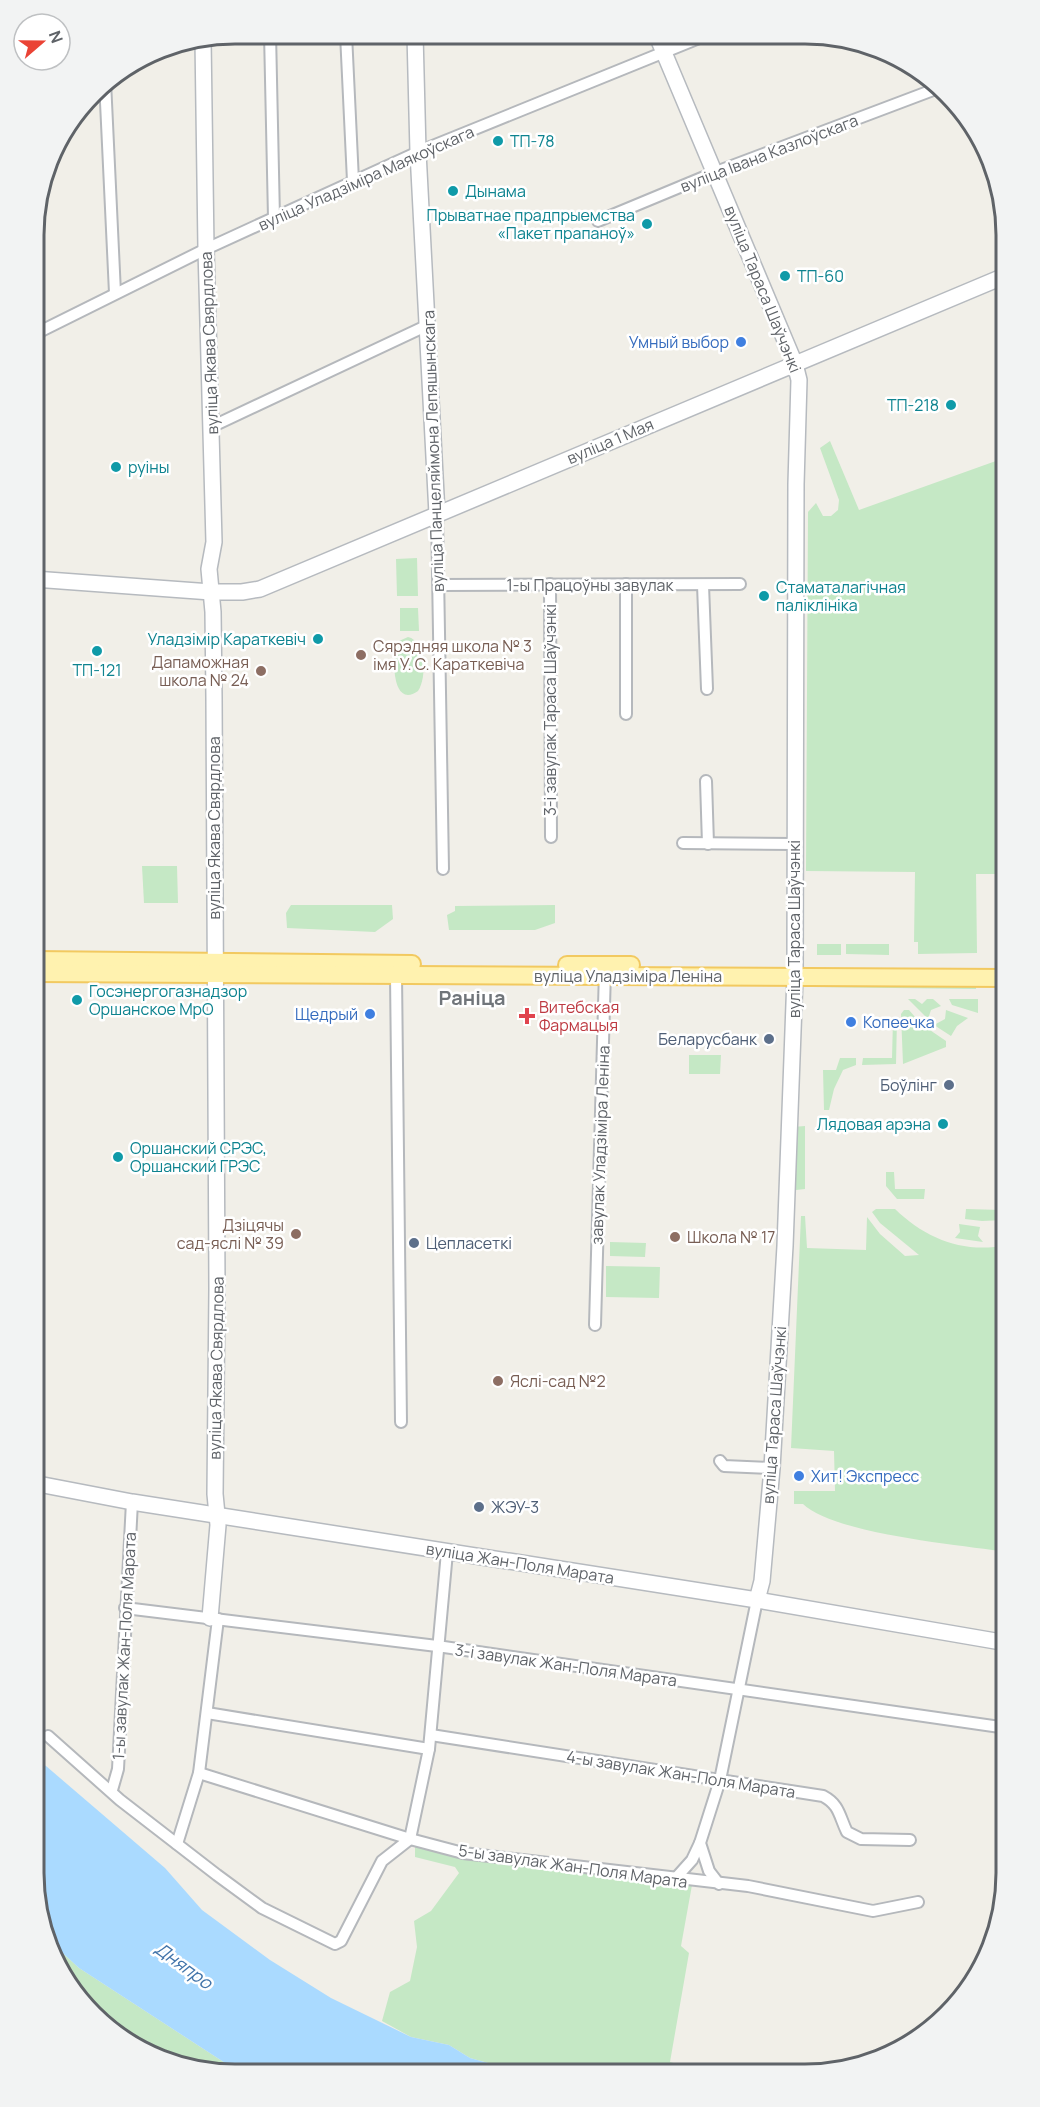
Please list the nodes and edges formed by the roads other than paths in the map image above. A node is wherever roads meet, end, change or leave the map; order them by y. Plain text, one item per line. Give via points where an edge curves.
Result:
1 (660, 43) edge
2 (687, 43) edge
3 (270, 44) edge
4 (346, 44) edge
5 (415, 44) edge
6 (203, 46) edge
7 (664, 53) junction
8 (931, 91) edge
9 (106, 93) edge
10 (418, 152) junction
11 (716, 172) junction
12 (353, 181) junction
13 (274, 218) junction
14 (598, 221) dead end
15 (206, 249) junction
16 (996, 280) edge
17 (115, 293) junction
18 (428, 325) junction
19 (44, 329) edge
20 (795, 364) junction
21 (211, 427) junction
22 (437, 514) junction
23 (44, 580) edge
24 (550, 584) junction
25 (626, 584) junction
26 (740, 584) dead end
27 (439, 585) junction
28 (704, 585) junction
29 (211, 592) junction
30 (707, 689) dead end
31 (626, 714) dead end
32 (706, 781) dead end
33 (551, 837) dead end
34 (684, 843) dead end
35 (708, 844) junction
36 (794, 844) junction
37 (443, 869) dead end
38 (44, 960) edge
39 (996, 968) edge
40 (214, 969) junction
41 (605, 970) junction
42 (795, 971) junction
43 (44, 973) edge
44 (396, 975) junction
45 (996, 978) edge
46 (595, 1325) dead end
47 (401, 1422) dead end
48 (720, 1461) dead end
49 (772, 1468) junction
50 (43, 1485) edge
51 (132, 1502) junction
52 (217, 1515) junction
53 (447, 1552) junction
54 (757, 1600) junction
55 (125, 1608) junction
56 (214, 1618) junction
57 (996, 1641) edge
58 (437, 1646) junction
59 (737, 1691) junction
60 (207, 1713) junction
61 (996, 1726) edge
62 (48, 1736) dead end
63 (430, 1736) junction
64 (429, 1749) junction
65 (199, 1773) junction
66 (720, 1780) junction
67 (112, 1790) junction
68 (410, 1839) junction
69 (910, 1840) dead end
70 (700, 1843) junction
71 (177, 1844) junction
72 (675, 1879) junction
73 (718, 1884) junction
74 (918, 1902) dead end

1 - 7 street, вуліца Тараса Шаўчэнкі
2 - 7 street, вуліца Уладзіміра Маякоўскага
3 - 13 street
4 - 12 street
5 - 10 street, вуліца Панцеляймона Лепяшынскага
6 - 15 street, вуліца Якава Свярдлова
7 - 10 street, вуліца Уладзіміра Маякоўскага
7 - 11 street, вуліца Тараса Шаўчэнкі
8 - 11 street, вуліца Івана Казлоўскага
9 - 17 street
10 - 12 street, вуліца Уладзіміра Маякоўскага
10 - 18 street, вуліца Панцеляймона Лепяшынскага
11 - 14 street, вуліца Івана Казлоўскага
11 - 20 street, вуліца Тараса Шаўчэнкі
12 - 13 street, вуліца Уладзіміра Маякоўскага
13 - 15 street, вуліца Уладзіміра Маякоўскага
15 - 17 street, вуліца Уладзіміра Маякоўскага
15 - 21 street, вуліца Якава Свярдлова
16 - 20 street, вуліца 1 Мая
17 - 19 street, вуліца Уладзіміра Маякоўскага
18 - 21 street
18 - 22 street, вуліца Панцеляймона Лепяшынскага
20 - 22 street, вуліца 1 Мая
20 - 36 street, вуліца Тараса Шаўчэнкі via 799,380
21 - 29 street, вуліца Якава Свярдлова
22 - 27 street, вуліца Панцеляймона Лепяшынскага
22 - 29 street, вуліца 1 Мая via 260,589
23 - 29 street, вуліца 1 Мая
24 - 25 street, 1-ы Працоўны завулак
24 - 27 street, 1-ы Працоўны завулак
24 - 33 street, 3-і завулак Тараса Шаўчэнкі
25 - 28 street, 1-ы Працоўны завулак
25 - 31 street
26 - 28 street, 1-ы Працоўны завулак
27 - 37 street, вуліца Панцеляймона Лепяшынскага
28 - 30 street
29 - 40 street, вуліца Якава Свярдлова
32 - 35 street
34 - 35 street
35 - 36 street
36 - 42 street, вуліца Тараса Шаўчэнкі
38 - 40 main road, вуліца Уладзіміра Леніна
39 - 42 main road, вуліца Уладзіміра Леніна
40 - 41 main road, вуліца Уладзіміра Леніна
40 - 43 main road, вуліца Уладзіміра Леніна
40 - 44 main road, вуліца Уладзіміра Леніна
40 - 52 street, вуліца Якава Свярдлова
41 - 42 main road, вуліца Уладзіміра Леніна
41 - 44 main road, вуліца Уладзіміра Леніна
41 - 46 street, завулак Уладзіміра Леніна
42 - 45 main road, вуліца Уладзіміра Леніна
42 - 49 street, вуліца Тараса Шаўчэнкі
44 - 47 street
48 - 49 street via 724,1466
49 - 54 street, вуліца Тараса Шаўчэнкі
50 - 51 street, вуліца Жан-Поля Марата
51 - 52 street, вуліца Жан-Поля Марата
51 - 55 street, 1-ы завулак Жан-Поля Марата
52 - 53 street, вуліца Жан-Поля Марата
52 - 56 street, вуліца Якава Свярдлова
53 - 54 street, вуліца Жан-Поля Марата
53 - 58 street
54 - 57 street, вуліца Жан-Поля Марата
54 - 59 street, вуліца Тараса Шаўчэнкі
55 - 56 street, 3-і завулак Жан-Поля Марата
55 - 67 street, 1-ы завулак Жан-Поля Марата via 118,1769
56 - 58 street, 3-і завулак Жан-Поля Марата
56 - 60 street, вуліца Якава Свярдлова
58 - 59 street, 3-і завулак Жан-Поля Марата
58 - 63 street
59 - 61 street, 3-і завулак Жан-Поля Марата
59 - 66 street, вуліца Тараса Шаўчэнкі
60 - 64 street
60 - 65 street, вуліца Якава Свярдлова
62 - 67 street, 1-ы завулак Жан-Поля Марата
63 - 64 street
63 - 66 street, 4-ы завулак Жан-Поля Марата
64 - 68 street
65 - 68 street, 5-ы завулак Жан-Поля Марата
65 - 71 street, вуліца Якава Свярдлова
66 - 69 street, 4-ы завулак Жан-Поля Марата via 823,1796 840,1809 847,1832 861,1839
66 - 70 street, вуліца Тараса Шаўчэнкі
67 - 71 street, 1-ы завулак Жан-Поля Марата
68 - 71 street, 1-ы завулак Жан-Поля Марата via 382,1861 341,1941 335,1944 262,1908
68 - 72 street, 5-ы завулак Жан-Поля Марата via 464,1853
70 - 72 street, вуліца Тараса Шаўчэнкі via 692,1860
70 - 73 street
72 - 73 street, 5-ы завулак Жан-Поля Марата
73 - 74 street, 5-ы завулак Жан-Поля Марата via 748,1886 873,1911

